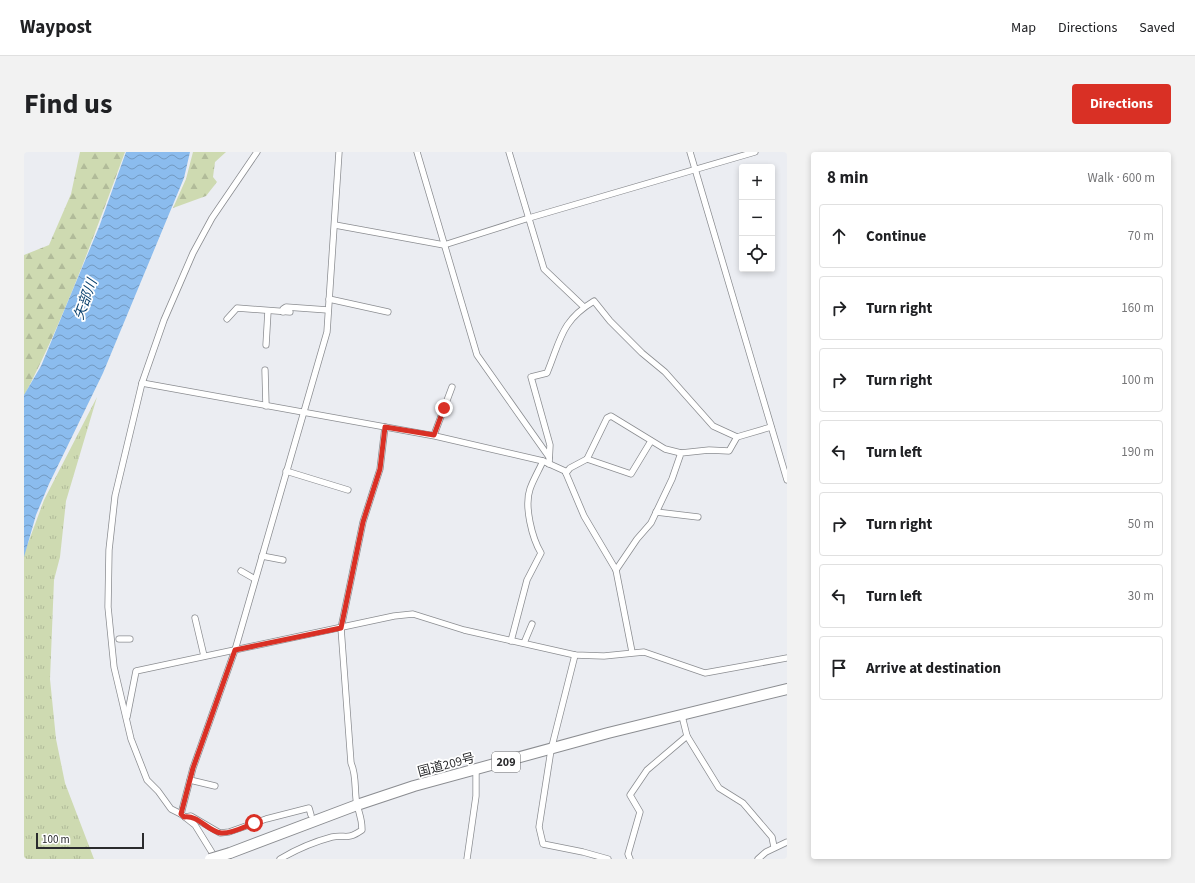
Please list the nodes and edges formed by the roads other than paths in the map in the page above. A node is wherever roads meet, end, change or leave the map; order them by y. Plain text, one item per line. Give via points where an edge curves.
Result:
1 (257, 152) edge
2 (339, 152) edge
3 (417, 152) edge
4 (510, 152) edge
5 (690, 152) edge
6 (755, 152) edge
7 (696, 170) junction
8 (529, 218) junction
9 (334, 225) junction
10 (444, 245) junction
11 (329, 299) junction
12 (584, 307) junction
13 (328, 310) junction
14 (268, 311) junction
15 (283, 312) junction
16 (290, 312) dead end
17 (388, 312) dead end
18 (227, 319) dead end
19 (266, 344) dead end
20 (265, 370) dead end
21 (142, 383) junction
22 (452, 387) dead end
23 (266, 406) junction
24 (303, 412) junction
25 (385, 427) junction
26 (771, 427) junction
27 (434, 435) junction
28 (737, 437) junction
29 (651, 441) junction
30 (681, 454) junction
31 (549, 457) junction
32 (588, 459) junction
33 (546, 463) junction
34 (286, 471) junction
35 (566, 473) junction
36 (787, 480) edge
37 (348, 490) dead end
38 (656, 512) junction
39 (698, 517) dead end
40 (262, 556) junction
41 (283, 560) dead end
42 (616, 570) junction
43 (241, 571) dead end
44 (255, 579) junction
45 (195, 618) dead end
46 (532, 624) dead end
47 (341, 628) junction
48 (119, 639) dead end
49 (130, 639) dead end
50 (511, 640) junction
51 (524, 643) junction
52 (235, 650) junction
53 (632, 652) junction
54 (575, 655) junction
55 (204, 656) junction
56 (787, 658) edge
57 (787, 689) edge
58 (682, 716) junction
59 (126, 721) junction
60 (686, 736) junction
61 (551, 750) junction
62 (476, 770) junction
63 (190, 780) junction
64 (215, 786) dead end
65 (357, 805) junction
66 (311, 815) dead end
67 (183, 816) junction
68 (787, 842) edge
69 (774, 847) junction
70 (210, 859) edge
71 (216, 859) edge
72 (280, 859) edge
73 (467, 859) edge
74 (608, 859) edge
75 (630, 859) edge
76 (758, 859) edge

1 - 21 street via 212,218 193,253 164,320
2 - 9 street
3 - 10 street
4 - 8 street
5 - 7 street
6 - 7 street
7 - 8 street
7 - 26 street
8 - 10 street
8 - 12 street via 544,269
9 - 10 street
9 - 11 street
10 - 31 street via 477,355
11 - 13 street
11 - 17 street
12 - 28 street via 594,301 610,322 665,372 713,426
12 - 31 street via 573,316 563,332 548,372 531,378 550,445
13 - 15 street via 286,307
13 - 24 street via 326,332
14 - 15 street
14 - 18 street via 237,308
14 - 19 street
15 - 16 street
20 - 23 street
21 - 23 street
21 - 59 street via 115,496 109,550 108,607 114,666
22 - 27 street
23 - 24 street
24 - 25 street
24 - 34 street
25 - 27 street
25 - 47 street via 380,469 363,522
26 - 28 street
26 - 36 street
27 - 33 street
28 - 30 street via 729,451 709,450
29 - 30 street
29 - 32 street via 631,474
29 - 32 street via 611,416 607,418
30 - 38 street
31 - 33 street
32 - 35 street via 570,468
33 - 35 street
33 - 50 street via 529,491 530,521 535,543 541,553 527,580
34 - 37 street
34 - 40 street
35 - 42 street via 584,516
38 - 39 street
38 - 42 street via 651,523 637,538
40 - 41 street
40 - 44 street
42 - 53 street
43 - 44 street
44 - 52 street
45 - 55 street
46 - 51 street
47 - 50 street via 413,614 464,630
47 - 52 street
47 - 65 street via 351,763
48 - 49 street
50 - 51 street
51 - 54 street
52 - 55 street
52 - 63 street
53 - 54 street via 604,656
53 - 56 street via 644,652 705,673
54 - 61 street
55 - 59 street via 136,671
57 - 58 highway, 国道209号 / 209
58 - 60 street
58 - 61 highway, 国道209号 / 209 via 608,733
59 - 67 street via 147,780 171,809
60 - 69 street via 719,788 743,803 772,837
60 - 75 street via 647,770 630,795 640,812 628,854
61 - 62 highway, 国道209号 / 209
61 - 74 street via 539,827 543,844
62 - 65 highway, 国道209号 / 209 via 414,786
62 - 73 street via 476,796
63 - 64 street
63 - 67 street
65 - 70 highway, 国道209号 / 209, bridge
65 - 72 street via 362,818 362,830 352,837 335,837 305,845
66 - 67 street via 309,808 220,833 191,816
67 - 71 street via 195,826
68 - 69 street
69 - 76 street

